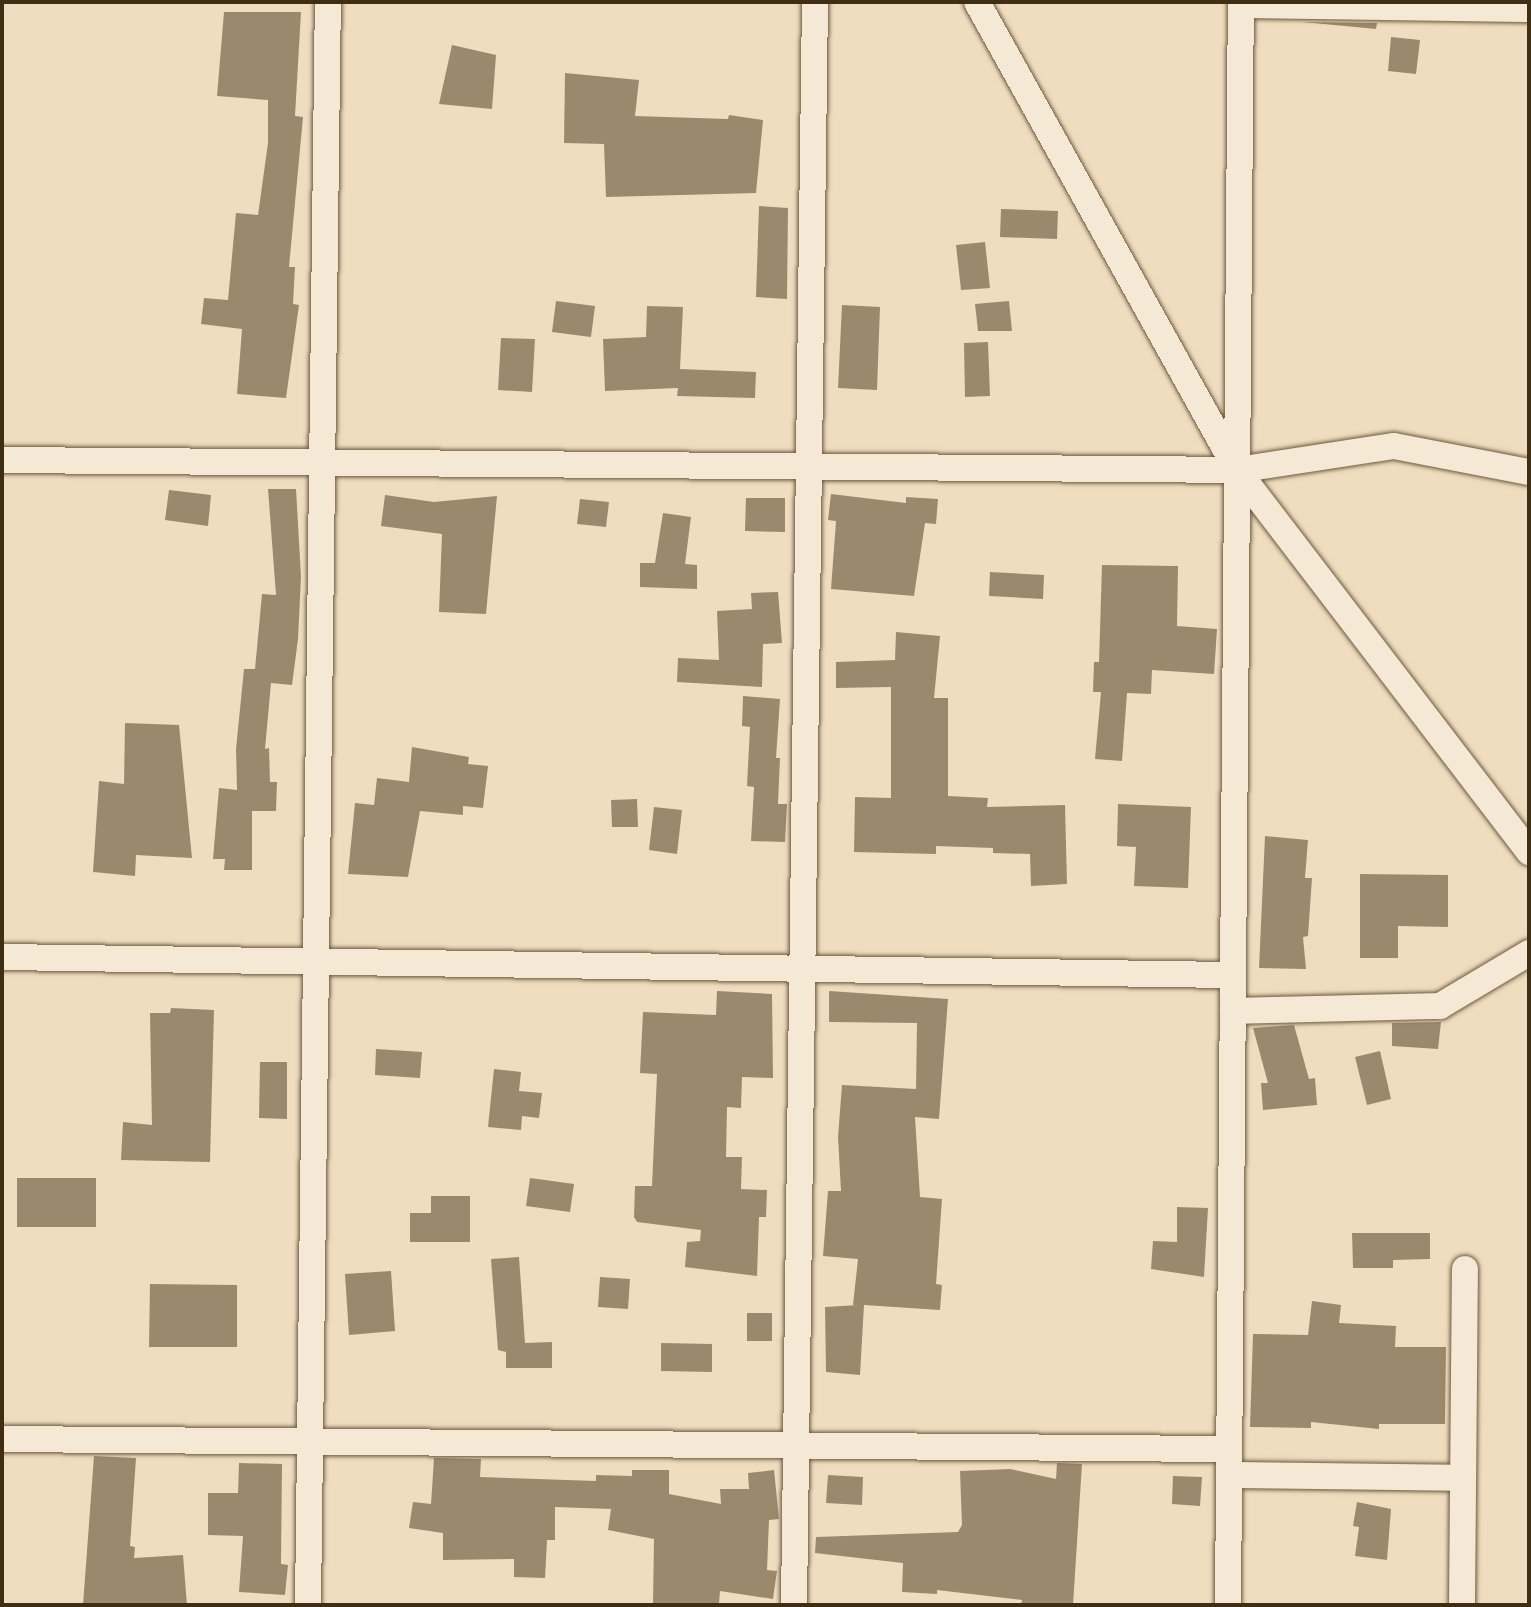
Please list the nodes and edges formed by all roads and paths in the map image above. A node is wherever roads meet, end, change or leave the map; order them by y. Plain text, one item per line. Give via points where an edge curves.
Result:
1 (328, 2) edge
2 (815, 2) edge
3 (977, 2) edge
4 (1241, 4) edge
5 (1487, 5) edge
6 (1529, 9) edge
7 (2, 460) edge
8 (322, 462) junction
9 (808, 466) junction
10 (1237, 470) junction
11 (1529, 472) edge
12 (1529, 852) edge
13 (1529, 953) edge
14 (2, 957) edge
15 (316, 962) junction
16 (803, 969) junction
17 (1233, 975) junction
18 (1233, 1011) junction
19 (1465, 1269) dead end
20 (2, 1439) edge
21 (310, 1441) junction
22 (796, 1445) junction
23 (1229, 1449) junction
24 (1229, 1475) junction
25 (1463, 1478) junction
26 (308, 1605) edge
27 (794, 1605) edge
28 (1228, 1605) edge
29 (1462, 1605) edge

1 - 8 street
2 - 9 street
3 - 10 street
4 - 5 street
4 - 10 street
5 - 6 street
7 - 8 street
8 - 9 street
8 - 15 street
9 - 10 street
9 - 16 street
10 - 11 street via 1394,446
10 - 12 street
10 - 17 street
13 - 18 street via 1440,1006
14 - 15 street
15 - 16 street
15 - 21 street
16 - 17 street
16 - 22 street
17 - 18 street
18 - 23 street
19 - 25 street
20 - 21 street
21 - 22 street
21 - 26 street
22 - 23 street
22 - 27 street
23 - 24 street
24 - 25 street
24 - 28 street
25 - 29 street

